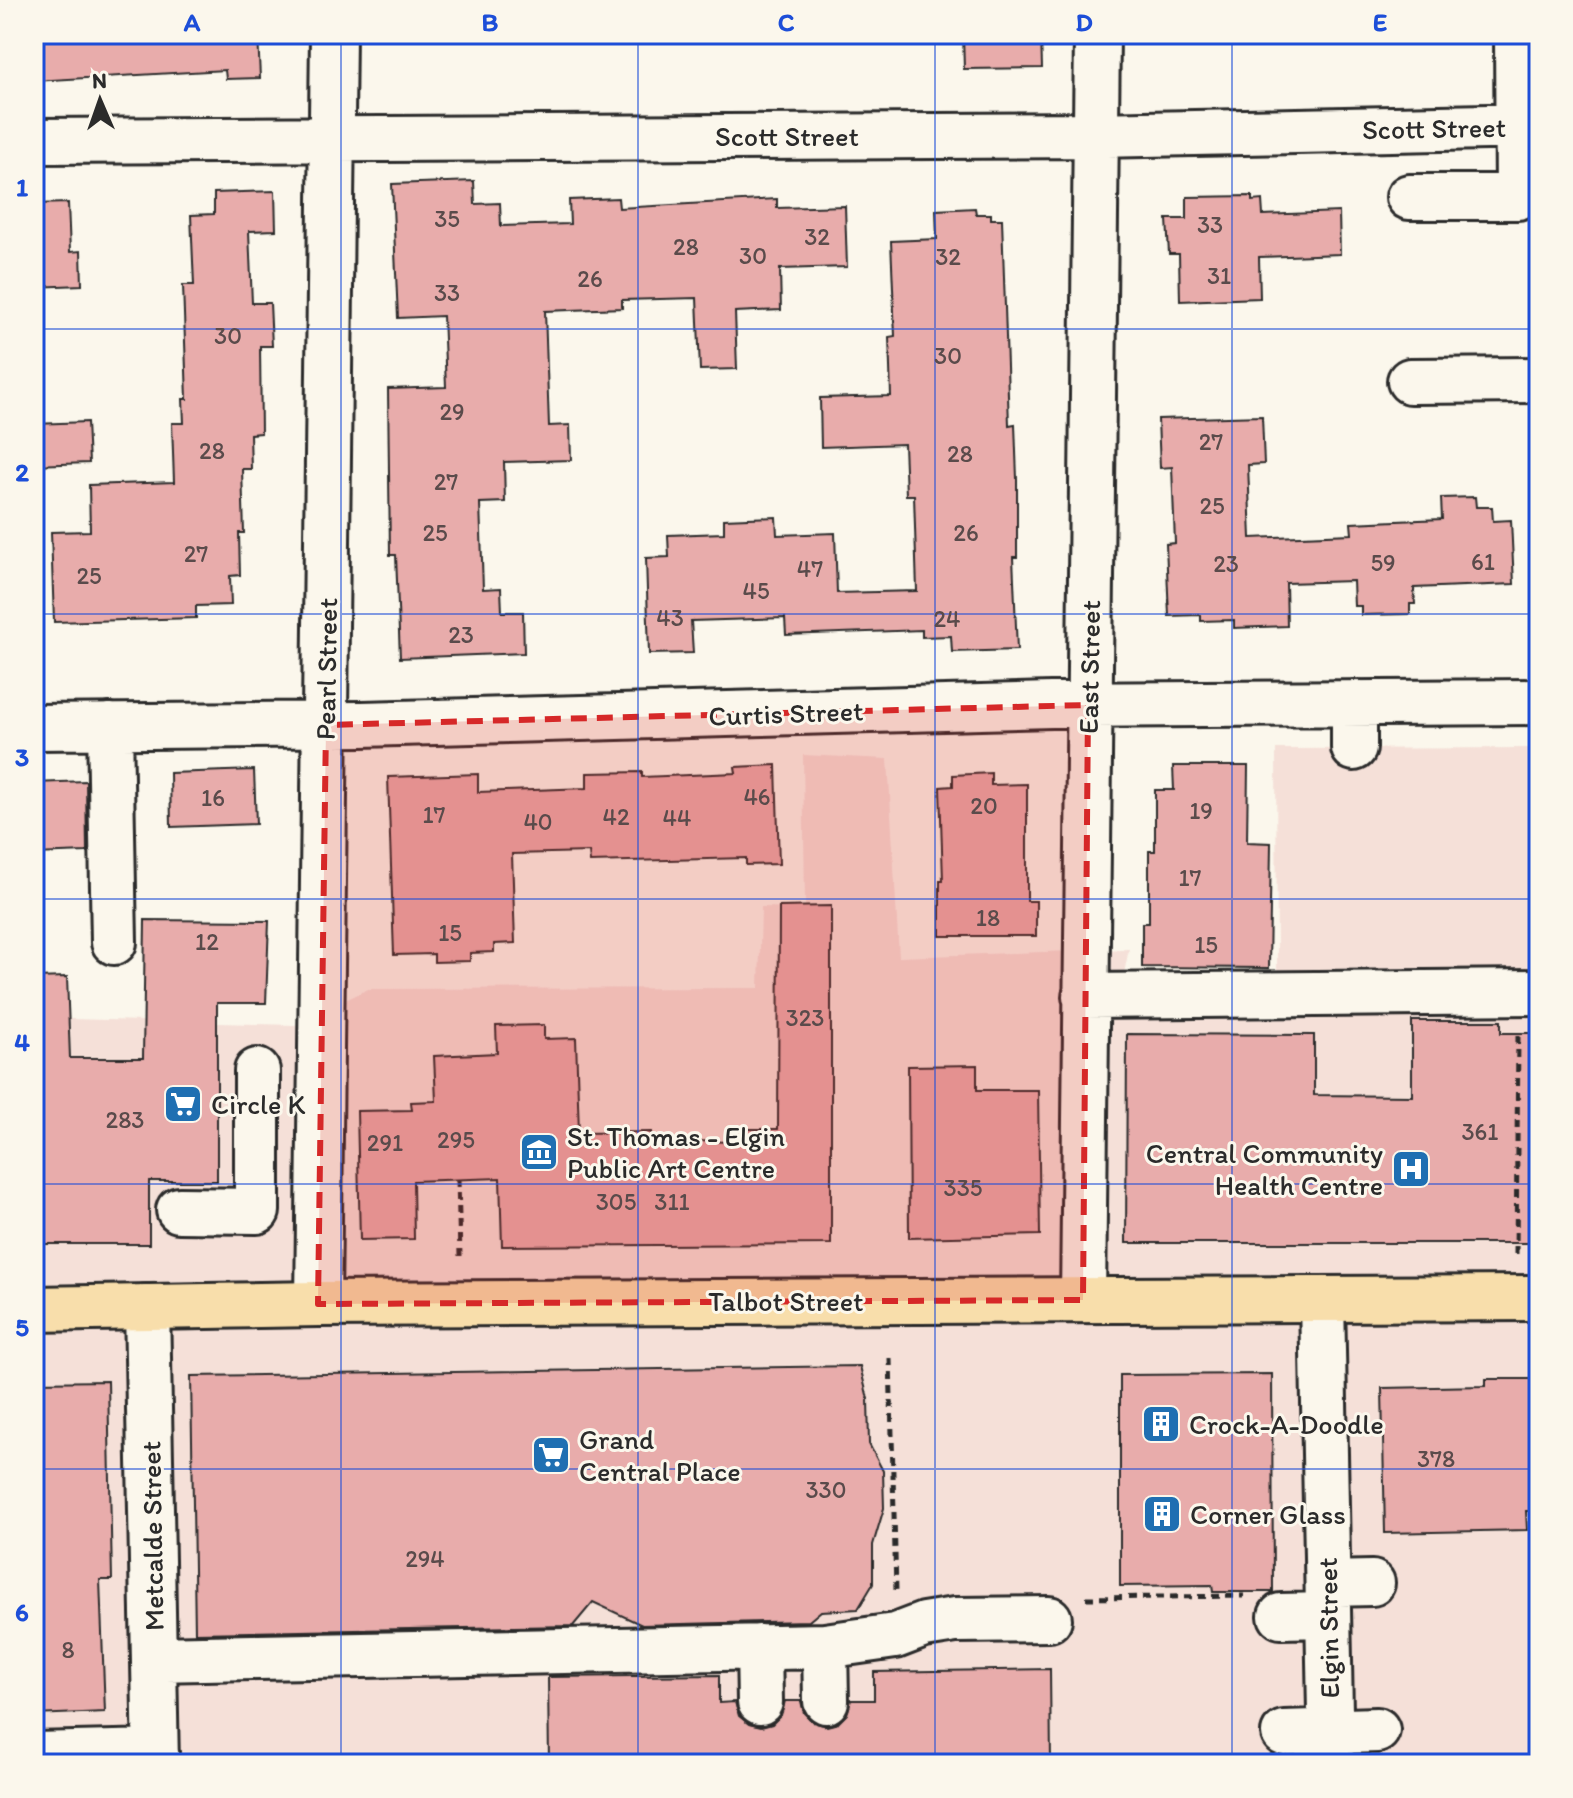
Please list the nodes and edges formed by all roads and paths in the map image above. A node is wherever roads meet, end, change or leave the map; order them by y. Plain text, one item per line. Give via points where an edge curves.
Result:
1 (333, 34) edge
2 (1097, 34) edge
3 (1517, 34) edge
4 (1528, 126) edge
5 (1095, 135) junction
6 (332, 138) junction
7 (34, 141) edge
8 (1409, 197) dead end
9 (1539, 380) edge
10 (1410, 381) dead end
11 (1539, 702) edge
12 (1354, 703) junction
13 (1088, 705) junction
14 (326, 725) junction
15 (110, 726) junction
16 (34, 727) edge
17 (1354, 748) dead end
18 (114, 942) dead end
19 (1529, 992) edge
20 (1085, 996) junction
21 (257, 1071) dead end
22 (257, 1163) junction
23 (319, 1163) junction
24 (458, 1179) dead end
25 (179, 1210) dead end
26 (460, 1256) dead end
27 (1516, 1259) dead end
28 (1539, 1298) edge
29 (1322, 1299) junction
30 (1083, 1300) junction
31 (318, 1304) junction
32 (147, 1307) junction
33 (34, 1309) edge
34 (890, 1358) dead end
35 (1372, 1583) dead end
36 (1328, 1599) junction
37 (896, 1600) dead end
38 (1281, 1616) dead end
39 (1049, 1619) dead end
40 (825, 1646) junction
41 (759, 1647) junction
42 (154, 1659) junction
43 (826, 1701) dead end
44 (760, 1702) dead end
45 (1377, 1730) dead end
46 (1284, 1733) dead end
47 (1330, 1748) edge
48 (34, 1755) edge
49 (156, 1758) edge

1 - 6 street, Pearl Street
2 - 5 street, East Street
3 - 4 street
4 - 5 street, Scott Street
4 - 8 street via 1518,197
5 - 6 street, Scott Street
5 - 13 street, East Street
6 - 7 street, Scott Street
6 - 14 street, Pearl Street
9 - 10 street
11 - 12 street, Curtis Street
12 - 13 street, Curtis Street
12 - 17 street
13 - 14 street, Curtis Street
13 - 20 street, East Street
14 - 15 street, Curtis Street
14 - 23 street, Pearl Street via 309,896
15 - 16 street, Curtis Street
15 - 18 street
19 - 20 street
19 - 27 path
20 - 30 street, East Street
21 - 22 street
22 - 23 street
22 - 25 street via 257,1211
23 - 31 street, Pearl Street
24 - 26 path
28 - 29 main road, Talbot Street
29 - 30 main road, Talbot Street
29 - 36 street, Elgin Street
30 - 31 main road, Talbot Street
31 - 32 main road, Talbot Street
32 - 33 main road, Talbot Street
32 - 42 street, Metcalde Street
34 - 37 path
35 - 36 street
36 - 38 street
36 - 47 street, Elgin Street
39 - 40 street via 955,1620
40 - 41 street
40 - 43 street
41 - 42 street
41 - 44 street
42 - 49 street, Metcalde Street
45 - 47 street
46 - 47 street
48 - 49 street

